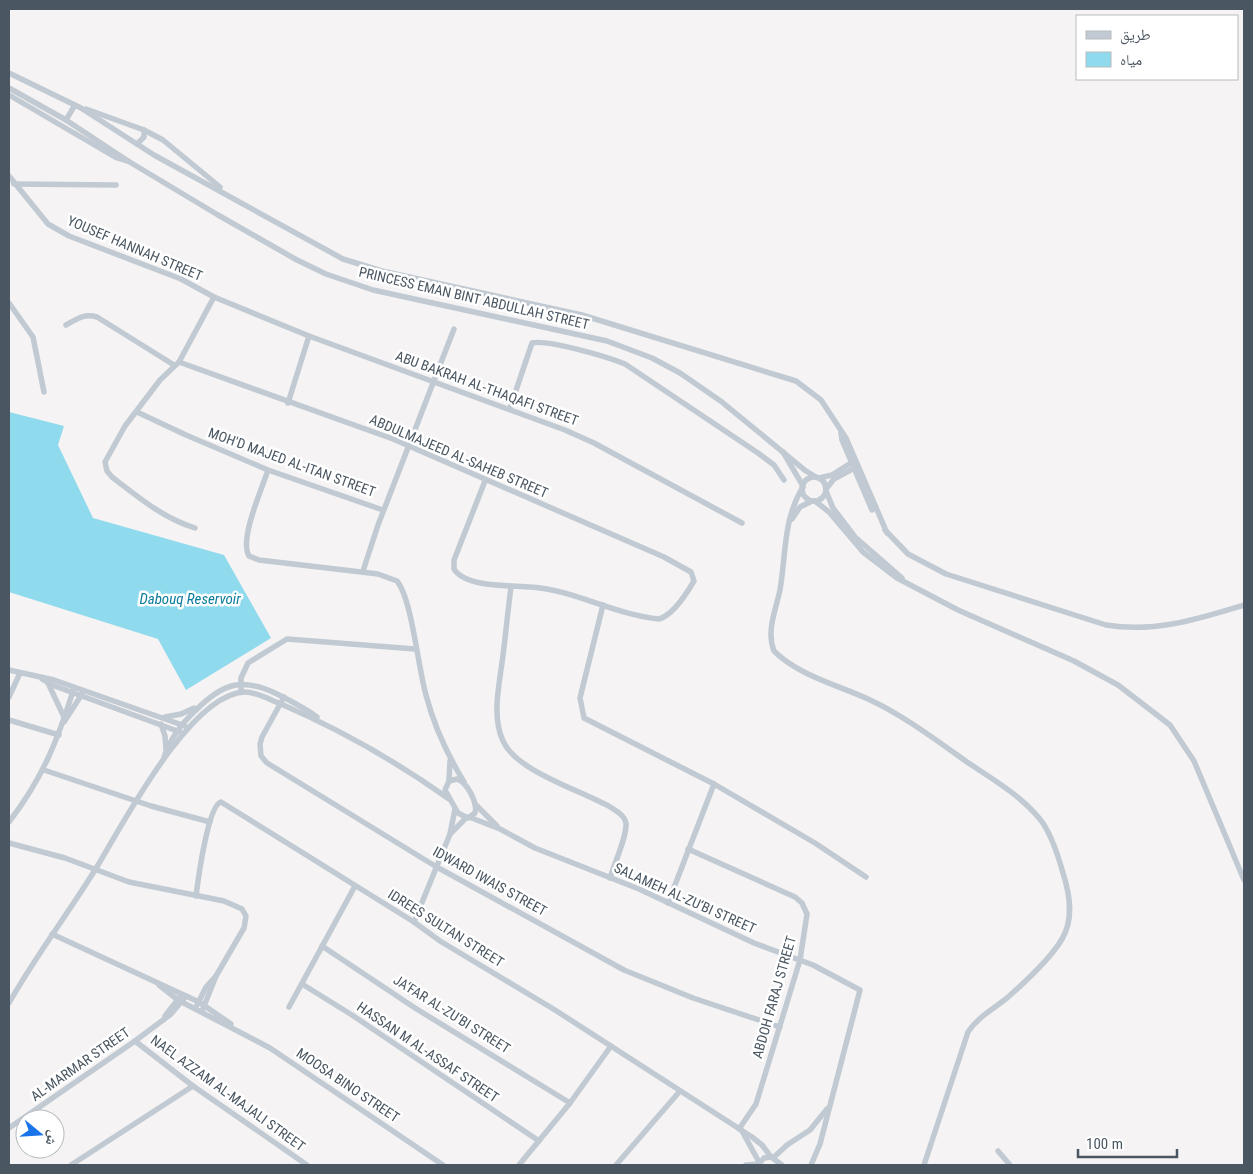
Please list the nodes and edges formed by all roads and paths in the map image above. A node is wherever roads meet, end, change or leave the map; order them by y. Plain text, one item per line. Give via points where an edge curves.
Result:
1 (9, 73) edge
2 (9, 88) edge
3 (9, 95) edge
4 (74, 105) junction
5 (81, 108) junction
6 (66, 120) junction
7 (144, 130) junction
8 (137, 144) junction
9 (186, 159) junction
10 (128, 161) junction
11 (180, 168) junction
12 (9, 176) edge
13 (14, 184) junction
14 (116, 185) dead end
15 (229, 194) junction
16 (214, 297) junction
17 (9, 303) edge
18 (66, 325) dead end
19 (454, 329) dead end
20 (309, 336) junction
21 (176, 364) junction
22 (434, 381) junction
23 (44, 392) dead end
24 (288, 402) junction
25 (510, 408) junction
26 (137, 412) junction
27 (409, 446) junction
28 (782, 450) junction
29 (855, 464) junction
30 (268, 470) junction
31 (818, 478) junction
32 (486, 480) junction
33 (784, 480) dead end
34 (803, 487) junction
35 (826, 490) junction
36 (814, 501) junction
37 (383, 510) junction
38 (742, 523) dead end
39 (195, 528) dead end
40 (786, 535) junction
41 (363, 571) junction
42 (903, 580) junction
43 (510, 587) junction
44 (603, 605) junction
45 (1244, 605) edge
46 (415, 649) junction
47 (9, 670) edge
48 (20, 673) junction
49 (42, 678) junction
50 (48, 683) junction
51 (240, 683) junction
52 (73, 690) junction
53 (241, 692) junction
54 (82, 693) junction
55 (9, 697) edge
56 (284, 697) junction
57 (202, 703) junction
58 (280, 704) junction
59 (161, 717) junction
60 (9, 720) edge
61 (63, 721) junction
62 (161, 724) junction
63 (182, 724) junction
64 (329, 727) junction
65 (189, 728) junction
66 (178, 730) junction
67 (184, 734) junction
68 (58, 735) junction
69 (166, 751) junction
70 (450, 759) junction
71 (162, 762) junction
72 (44, 770) junction
73 (448, 782) junction
74 (464, 782) junction
75 (428, 784) junction
76 (714, 784) junction
77 (449, 799) junction
78 (137, 801) junction
79 (475, 804) junction
80 (455, 809) junction
81 (468, 817) junction
82 (9, 822) edge
83 (210, 822) junction
84 (500, 829) junction
85 (450, 834) junction
86 (9, 844) edge
87 (688, 849) junction
88 (435, 866) junction
89 (95, 870) junction
90 (866, 877) dead end
91 (610, 878) junction
92 (1244, 880) edge
93 (355, 886) junction
94 (196, 896) junction
95 (668, 903) junction
96 (414, 922) junction
97 (52, 934) junction
98 (322, 946) junction
99 (800, 960) junction
100 (302, 984) junction
101 (182, 998) junction
102 (9, 1003) edge
103 (200, 1007) junction
104 (289, 1007) dead end
105 (780, 1027) junction
106 (135, 1041) junction
107 (611, 1046) junction
108 (193, 1086) junction
109 (680, 1091) junction
110 (570, 1103) junction
111 (828, 1108) junction
112 (9, 1128) edge
113 (740, 1130) junction
114 (539, 1141) junction
115 (998, 1151) dead end
116 (772, 1157) junction
117 (759, 1164) edge
118 (70, 1165) edge
119 (307, 1165) edge
120 (443, 1165) edge
121 (519, 1165) edge
122 (616, 1165) edge
123 (746, 1165) edge
124 (782, 1165) edge
125 (811, 1165) edge
126 (924, 1165) edge
127 (1010, 1165) edge

1 - 4 street
2 - 6 street, PRINCESS EMAN BINT ABDULLAH STREET
3 - 10 street, PRINCESS EMAN BINT ABDULLAH STREET via 115,157
4 - 5 street
4 - 6 street
5 - 7 street
5 - 8 street
6 - 10 street, PRINCESS EMAN BINT ABDULLAH STREET
7 - 8 street via 144,137
7 - 9 street via 163,140
8 - 11 street
9 - 11 street
9 - 15 street
10 - 28 street, PRINCESS EMAN BINT ABDULLAH STREET via 297,260 342,280 462,311 607,341 652,358 722,402
11 - 15 street
12 - 13 street, YOUSEF HANNAH STREET
13 - 14 street
13 - 16 street, YOUSEF HANNAH STREET via 42,218 59,231 181,279
15 - 29 street via 312,244 356,264 590,317 796,381 821,400 848,440
16 - 20 street, ABU BAKRAH AL-THAQAFI STREET
16 - 21 street
17 - 23 street via 32,337
18 - 21 street, ABDULMAJEED AL-SAHEB STREET via 81,316 97,317
19 - 22 street
20 - 22 street, ABU BAKRAH AL-THAQAFI STREET
20 - 24 street
21 - 24 street, ABDULMAJEED AL-SAHEB STREET
21 - 26 street
22 - 25 street, ABU BAKRAH AL-THAQAFI STREET
22 - 27 street
24 - 27 street, ABDULMAJEED AL-SAHEB STREET
25 - 33 street via 532,343 544,342 625,364 758,453 774,465
25 - 38 street, ABU BAKRAH AL-THAQAFI STREET via 588,440
26 - 30 street, MOH'D MAJED AL-ITAN STREET
26 - 39 street via 107,455 107,472 156,510
27 - 32 street, ABDULMAJEED AL-SAHEB STREET
27 - 37 street
28 - 31 street, PRINCESS EMAN BINT ABDULLAH STREET
28 - 34 street, PRINCESS EMAN BINT ABDULLAH STREET
29 - 31 street
29 - 35 street via 834,479
29 - 45 street via 887,533 908,554 946,574 1124,628 1180,624
30 - 37 street, MOH'D MAJED AL-ITAN STREET
30 - 41 street, SALAMEH AL-ZU‘BI STREET via 248,535 246,548 249,556 259,560
31 - 34 street via 809,478
31 - 35 street
32 - 43 street via 460,544 454,570 467,579
32 - 44 street, ABDULMAJEED AL-SAHEB STREET via 640,546 687,568 694,577 686,594 663,617 653,618
34 - 36 street via 806,497
34 - 40 street
35 - 36 street via 822,498
35 - 42 street via 833,508 855,538
36 - 40 street via 797,510
36 - 42 street via 829,512 863,552
37 - 41 street
40 - 126 street via 772,628 774,651 791,665 871,700 900,717 995,780 1030,808 1040,819 1054,847 1070,900 1062,940 1008,998 975,1022 968,1032
41 - 46 street, SALAMEH AL-ZU‘BI STREET via 388,576 401,586 407,601
42 - 92 street via 941,601 1074,661 1118,685 1170,725 1194,761
43 - 44 street via 532,586
43 - 91 street via 498,700 498,723 503,741 515,759 534,772 604,803 623,815 625,832
44 - 76 street via 580,698 584,718
46 - 51 street via 287,639 248,663
46 - 70 street, SALAMEH AL-ZU‘BI STREET via 429,708
47 - 48 street
48 - 49 street
48 - 55 street
49 - 50 street
49 - 52 street
50 - 52 street
50 - 61 street
51 - 53 street
51 - 56 street
51 - 57 street via 224,688
52 - 54 street
52 - 61 street
53 - 58 street
53 - 65 street via 216,702
54 - 59 street
54 - 61 street
54 - 62 street
56 - 58 street, IDWARD IWAIS STREET
56 - 64 street
57 - 59 street via 181,714
57 - 63 street
58 - 64 street
58 - 88 street, IDWARD IWAIS STREET via 260,744 263,759
59 - 63 street
60 - 68 street
61 - 68 street
62 - 66 street
62 - 69 street
63 - 65 street
63 - 66 street
64 - 75 street
65 - 67 street
66 - 67 street
66 - 69 street
67 - 71 street
68 - 72 street
69 - 71 street
70 - 73 street
70 - 74 street, SALAMEH AL-ZU‘BI STREET
71 - 78 street
72 - 78 street
72 - 82 street
73 - 74 street via 457,778
73 - 75 street
73 - 77 street via 445,790
74 - 79 street, SALAMEH AL-ZU‘BI STREET
75 - 77 street
76 - 87 street
76 - 90 street
77 - 80 street, SALAMEH AL-ZU‘BI STREET
78 - 83 street
78 - 89 street
79 - 81 street via 474,813
79 - 84 street, SALAMEH AL-ZU‘BI STREET
80 - 81 street, SALAMEH AL-ZU‘BI STREET
80 - 85 street
81 - 84 street, SALAMEH AL-ZU‘BI STREET
81 - 85 street
83 - 93 street, IDREES SULTAN STREET via 216,804 225,803
83 - 94 street, IDREES SULTAN STREET
84 - 91 street, SALAMEH AL-ZU‘BI STREET via 535,848
85 - 88 street
86 - 89 street via 52,854
87 - 95 street
87 - 99 street, ABDOH FARAJ STREET via 802,903 807,924
88 - 96 street
88 - 105 street, IDWARD IWAIS STREET via 624,970 692,998
89 - 94 street via 129,882
89 - 97 street
91 - 95 street, SALAMEH AL-ZU‘BI STREET
93 - 96 street, IDREES SULTAN STREET
93 - 98 street
94 - 103 street via 232,903 246,916 244,928
95 - 99 street, SALAMEH AL-ZU‘BI STREET via 754,943
96 - 107 street, IDREES SULTAN STREET
97 - 101 street, MOOSA BINO STREET
97 - 102 street
98 - 100 street
98 - 110 street, JA‘FAR AL-ZU‘BI STREET via 415,1008
99 - 105 street, ABDOH FARAJ STREET
99 - 111 street, SALAMEH AL-ZU‘BI STREET via 852,983 860,990
100 - 104 street
100 - 114 street, HASSAN M AL-ASSAF STREET
101 - 103 street, MOOSA BINO STREET
101 - 106 street, AL-MARMAR STREET
103 - 120 street, MOOSA BINO STREET via 328,1086
105 - 113 street, ABDOH FARAJ STREET via 756,1104
106 - 108 street, NAEL AZZAM AL-MAJALI STREET
106 - 112 street, AL-MARMAR STREET
107 - 109 street, IDREES SULTAN STREET
107 - 110 street
108 - 118 street
108 - 119 street, NAEL AZZAM AL-MAJALI STREET
109 - 113 street, IDREES SULTAN STREET
109 - 122 street
110 - 114 street
111 - 116 street via 810,1130
111 - 125 street via 820,1144
113 - 116 street, IDREES SULTAN STREET via 762,1145
113 - 117 street, IDREES SULTAN STREET
114 - 121 street
115 - 127 street
116 - 117 street via 764,1158
116 - 124 street, IDREES SULTAN STREET
117 - 123 street

